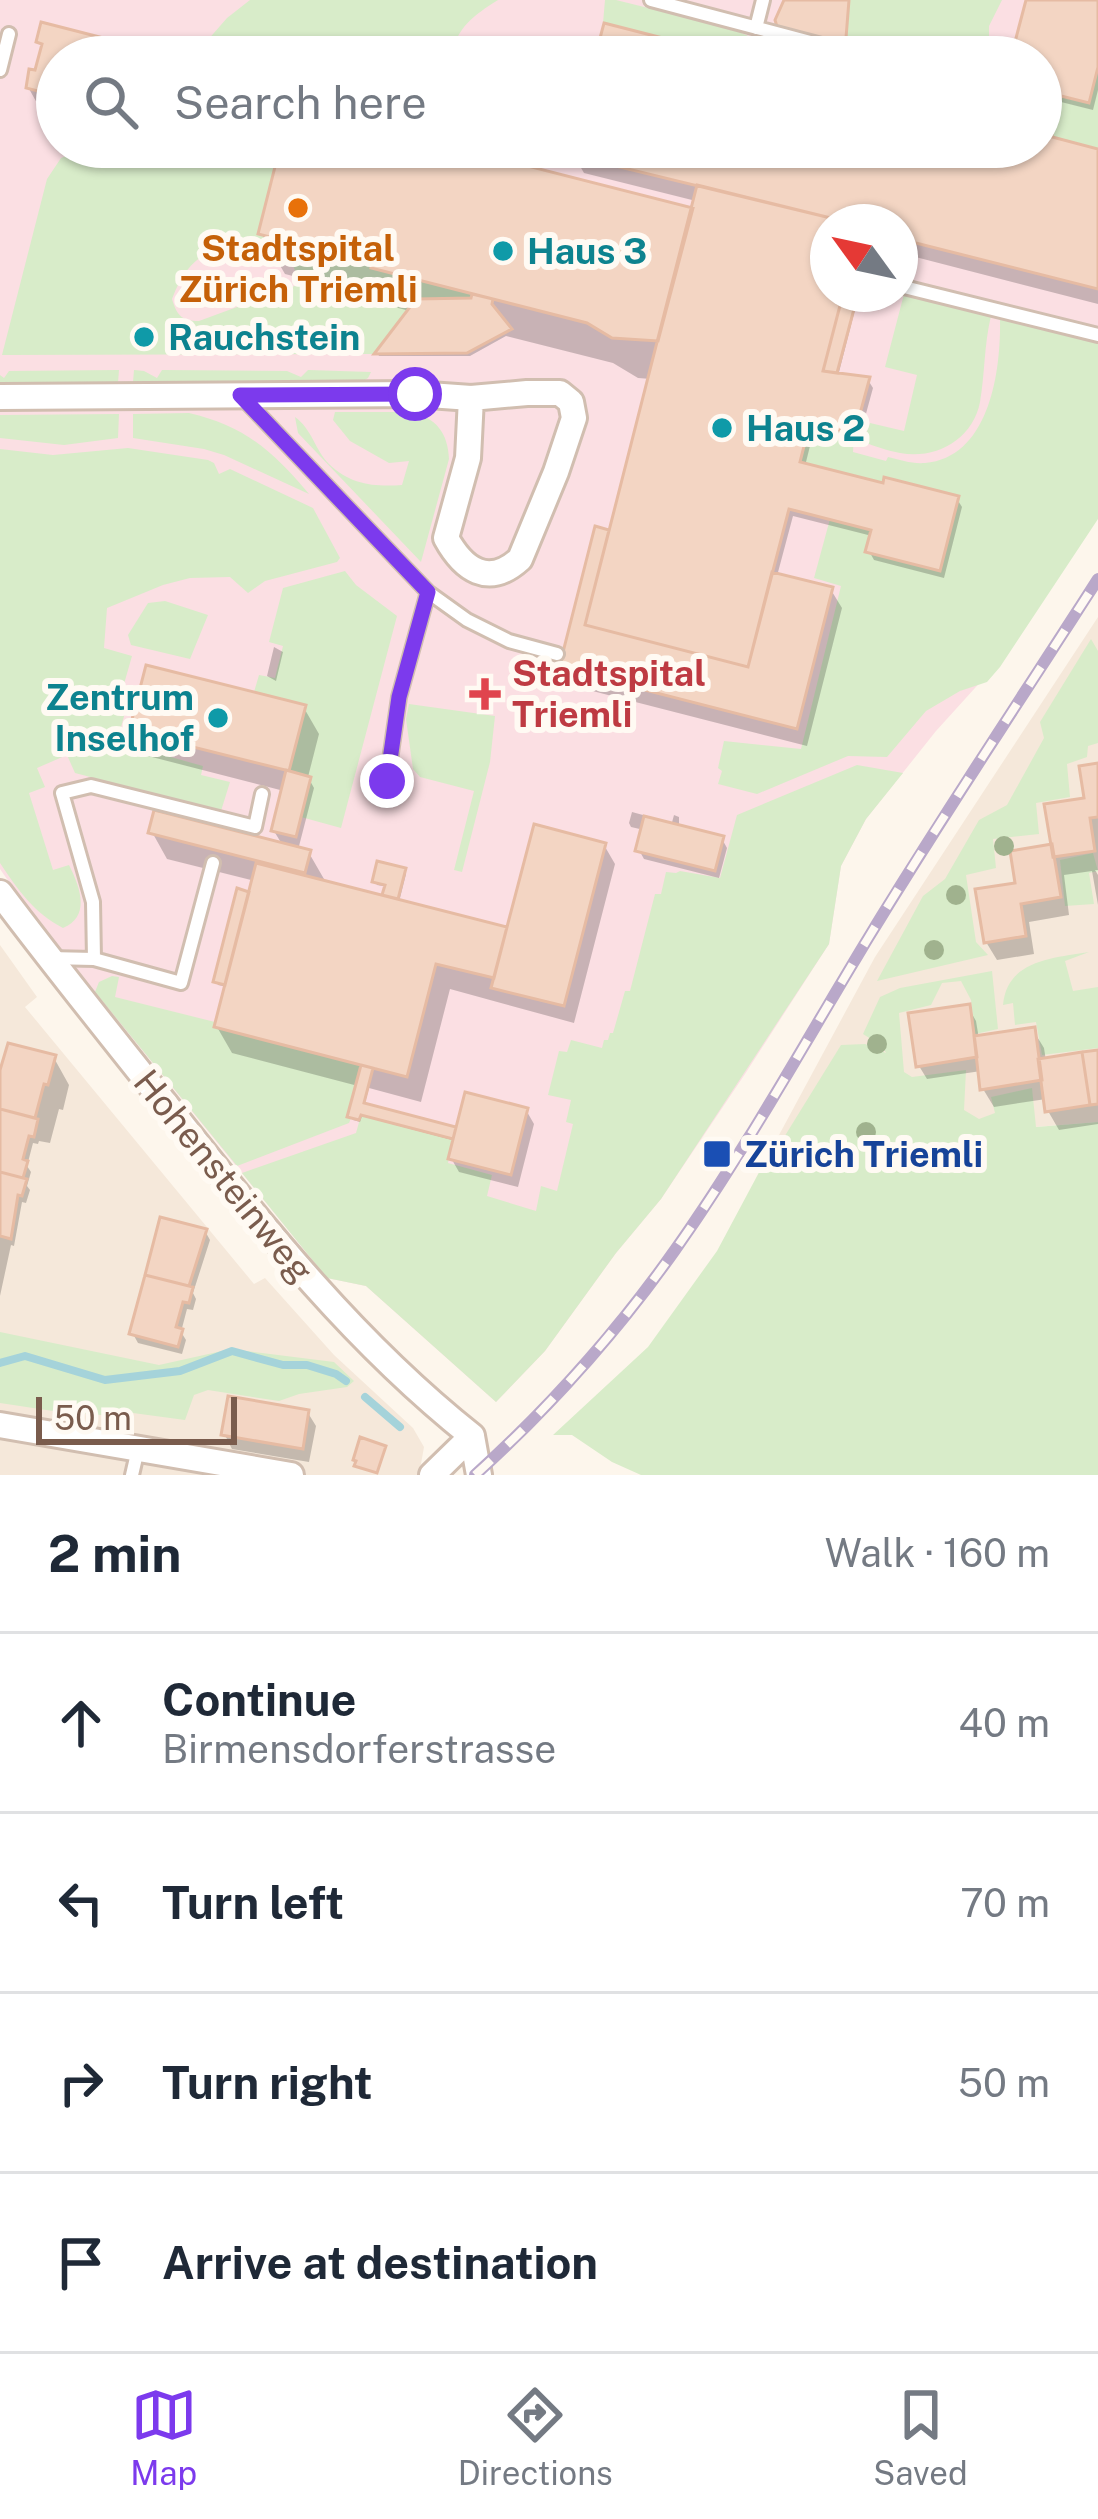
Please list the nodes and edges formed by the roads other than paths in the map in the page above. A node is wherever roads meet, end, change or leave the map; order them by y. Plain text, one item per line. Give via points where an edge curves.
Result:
1 (651, 0) edge
2 (763, 0) edge
3 (695, 6) edge
4 (756, 28) junction
5 (9, 34) dead end
6 (787, 36) edge
7 (0, 70) edge
8 (918, 290) edge
9 (1098, 335) edge
10 (240, 395) junction
11 (0, 397) edge
12 (471, 398) junction
13 (428, 592) junction
14 (556, 654) dead end
15 (387, 781) dead end
16 (262, 794) dead end
17 (213, 863) dead end
18 (0, 893) edge
19 (48, 958) junction
20 (94, 959) junction
21 (0, 1425) edge
22 (472, 1436) junction
23 (138, 1448) junction
24 (132, 1475) edge
25 (291, 1475) edge
26 (432, 1475) edge
27 (479, 1475) edge

1 - 3 lane
2 - 4 lane
3 - 4 lane
4 - 6 lane
5 - 7 lane
8 - 9 lane
10 - 11 street
10 - 12 street
10 - 13 lane
12 - 12 street via 468,458 446,538 468,566 496,573 520,559 574,410 560,393
13 - 14 lane via 467,620
13 - 15 lane via 399,697
16 - 20 lane via 255,827 91,786 62,793 93,902
17 - 20 lane via 181,983
18 - 19 street, Hohensteinweg
19 - 20 lane
19 - 22 street, Hohensteinweg via 339,1314
21 - 23 street
22 - 26 street
22 - 27 street
23 - 24 lane
23 - 25 street

